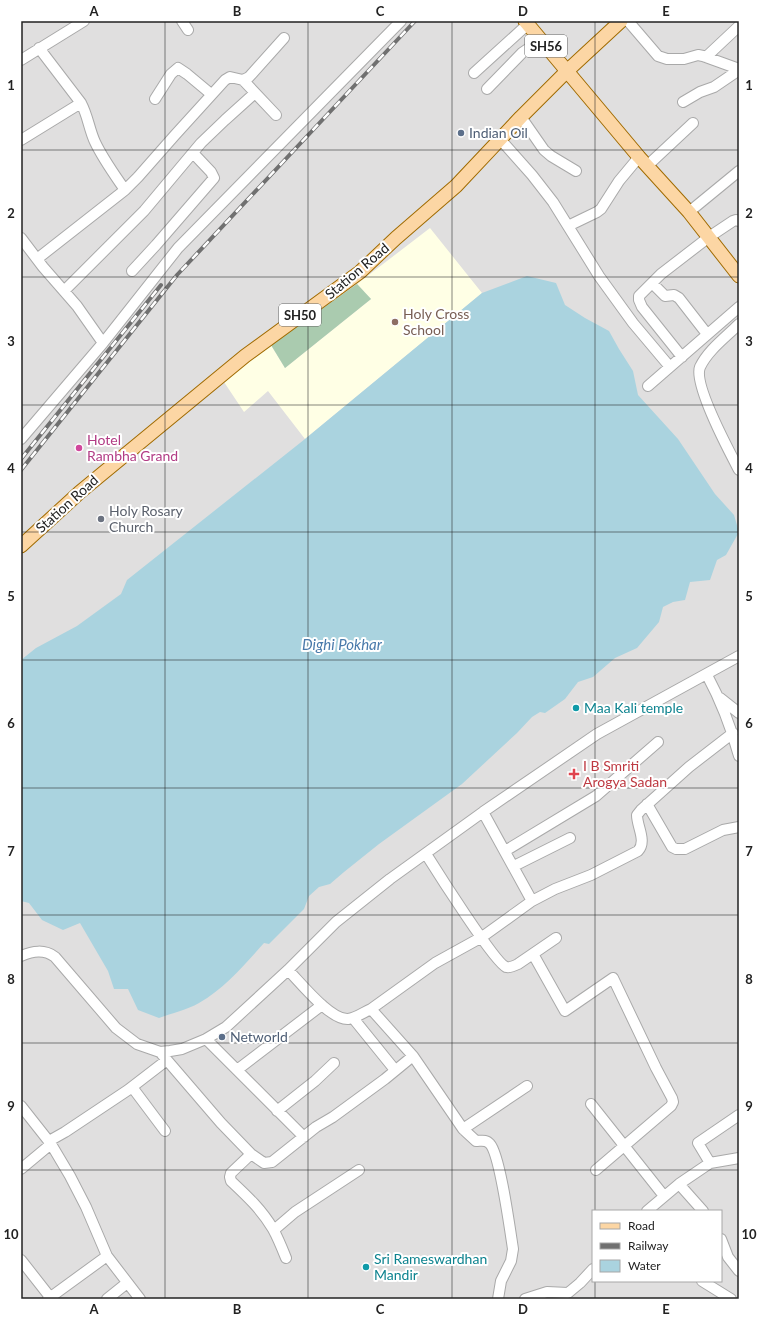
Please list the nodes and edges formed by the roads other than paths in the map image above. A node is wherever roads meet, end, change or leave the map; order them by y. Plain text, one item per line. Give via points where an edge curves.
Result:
1 (182, 21) edge
2 (401, 21) edge
3 (621, 21) edge
4 (628, 21) edge
5 (81, 22) edge
6 (526, 23) edge
7 (739, 26) edge
8 (188, 30) dead end
9 (284, 38) dead end
10 (541, 40) junction
11 (39, 48) junction
12 (22, 57) edge
13 (706, 57) junction
14 (739, 70) edge
15 (567, 71) junction
16 (474, 73) dead end
17 (243, 80) junction
18 (487, 89) dead end
19 (255, 93) junction
20 (212, 94) junction
21 (155, 99) dead end
22 (683, 102) dead end
23 (82, 103) junction
24 (276, 115) dead end
25 (521, 117) junction
26 (693, 122) dead end
27 (500, 139) junction
28 (21, 140) edge
29 (193, 152) junction
30 (643, 162) junction
31 (576, 171) dead end
32 (739, 171) edge
33 (125, 190) junction
34 (689, 212) junction
35 (739, 221) edge
36 (568, 226) junction
37 (709, 237) junction
38 (21, 238) edge
39 (37, 259) junction
40 (132, 270) dead end
41 (739, 276) edge
42 (652, 283) junction
43 (64, 291) junction
44 (739, 307) edge
45 (739, 324) edge
46 (707, 334) junction
47 (103, 343) junction
48 (682, 357) junction
49 (670, 367) junction
50 (648, 386) dead end
51 (21, 439) edge
52 (736, 456) edge
53 (739, 470) edge
54 (21, 546) edge
55 (739, 656) edge
56 (707, 675) junction
57 (720, 698) junction
58 (739, 713) edge
59 (733, 733) junction
60 (658, 742) dead end
61 (739, 756) edge
62 (647, 804) junction
63 (483, 812) junction
64 (739, 827) edge
65 (570, 838) dead end
66 (505, 851) junction
67 (426, 854) junction
68 (514, 866) junction
69 (532, 901) junction
70 (482, 937) junction
71 (556, 938) dead end
72 (533, 954) junction
73 (21, 956) edge
74 (288, 970) junction
75 (322, 1005) junction
76 (371, 1008) junction
77 (353, 1018) junction
78 (206, 1039) junction
79 (160, 1052) junction
80 (413, 1056) junction
81 (167, 1060) junction
82 (334, 1063) dead end
83 (237, 1070) junction
84 (395, 1070) junction
85 (527, 1086) dead end
86 (132, 1087) junction
87 (591, 1104) dead end
88 (21, 1106) edge
89 (277, 1111) junction
90 (739, 1115) edge
91 (463, 1128) junction
92 (165, 1131) dead end
93 (304, 1138) junction
94 (50, 1142) junction
95 (624, 1146) junction
96 (251, 1154) junction
97 (739, 1158) edge
98 (710, 1163) junction
99 (21, 1169) edge
100 (359, 1170) dead end
101 (596, 1170) dead end
102 (679, 1184) junction
103 (664, 1196) junction
104 (648, 1210) edge
105 (702, 1210) edge
106 (274, 1230) junction
107 (722, 1242) edge
108 (107, 1256) junction
109 (286, 1258) dead end
110 (21, 1260) edge
111 (592, 1270) edge
112 (739, 1271) edge
113 (704, 1282) edge
114 (127, 1283) junction
115 (570, 1296) edge
116 (49, 1298) edge
117 (107, 1299) edge
118 (140, 1299) edge
119 (498, 1299) edge
120 (527, 1299) edge
121 (731, 1299) edge

1 - 8 street
2 - 47 street via 178,248
3 - 15 main road, Station Road
4 - 13 street via 658,56 667,59 684,59 698,55
5 - 11 street
6 - 10 main road, SH56
6 - 16 street
7 - 13 street
9 - 17 street via 249,77
10 - 15 main road, SH56
10 - 18 street via 522,53
11 - 12 street
11 - 23 street
13 - 14 street
14 - 22 street via 714,87
15 - 25 main road, Station Road / SH50
15 - 30 main road
17 - 19 street
17 - 20 street via 230,77
19 - 24 street
19 - 29 street
20 - 21 street via 178,68 171,74
20 - 33 street
23 - 28 street
23 - 33 street via 95,142
25 - 27 main road, Station Road / SH50
25 - 31 street via 544,150
26 - 30 street
27 - 36 street via 532,175
27 - 54 main road, Station Road / SH50 via 456,186 360,272 245,356 80,492
29 - 40 street via 214,178
29 - 43 street via 144,212
30 - 34 main road
30 - 36 street via 619,180 601,209
32 - 34 street
33 - 39 street
34 - 37 main road
35 - 37 street via 733,221
36 - 49 street via 599,276
37 - 41 main road
37 - 42 street
38 - 39 street
39 - 43 street
42 - 46 street via 665,296 674,295 679,298
42 - 48 street via 642,292 639,300
43 - 47 street
44 - 46 street
45 - 52 street via 712,351 700,367 699,374 710,409
46 - 48 street
47 - 51 street
48 - 49 street
49 - 50 street
52 - 53 street
55 - 56 street
56 - 57 street
56 - 63 street via 597,734
57 - 58 street
57 - 59 street
59 - 61 street
59 - 62 street
60 - 66 street via 596,796
62 - 64 street via 676,850 685,849 723,830
62 - 69 street via 637,815 642,847 591,876 555,889
63 - 66 street
63 - 67 street
65 - 68 street
66 - 68 street
67 - 70 street
67 - 74 street via 336,922
68 - 69 street
69 - 70 street
70 - 72 street via 506,966 512,967
70 - 76 street via 435,963
71 - 72 street
72 - 95 street via 565,1011 613,978 672,1098 671,1106
73 - 79 street via 41,951 49,952 116,1028 137,1044
74 - 75 street
74 - 78 street via 226,1026
75 - 77 street via 341,1018
75 - 83 street
76 - 77 street
76 - 80 street
77 - 84 street
78 - 79 street via 182,1049
78 - 83 street
79 - 81 street
80 - 84 street
80 - 91 street
81 - 86 street
81 - 96 street
82 - 89 street via 316,1081
83 - 89 street
84 - 93 street
85 - 91 street
86 - 92 street
86 - 94 street
87 - 95 street
88 - 94 street
89 - 93 street
90 - 98 street via 698,1143
91 - 119 street via 476,1141 489,1142 497,1157 514,1249 501,1280
93 - 96 street via 269,1163 264,1164
94 - 99 street
94 - 108 street via 86,1207
95 - 101 street
95 - 103 street
96 - 106 street via 231,1173 231,1181 254,1202
97 - 98 street
98 - 102 street
100 - 106 street via 295,1212
102 - 103 street
102 - 105 street
103 - 104 street
106 - 109 street
107 - 112 street via 728,1257
108 - 114 street
108 - 116 street
110 - 116 street
111 - 115 street
113 - 121 street
114 - 117 street
114 - 118 street
115 - 120 street via 547,1292

